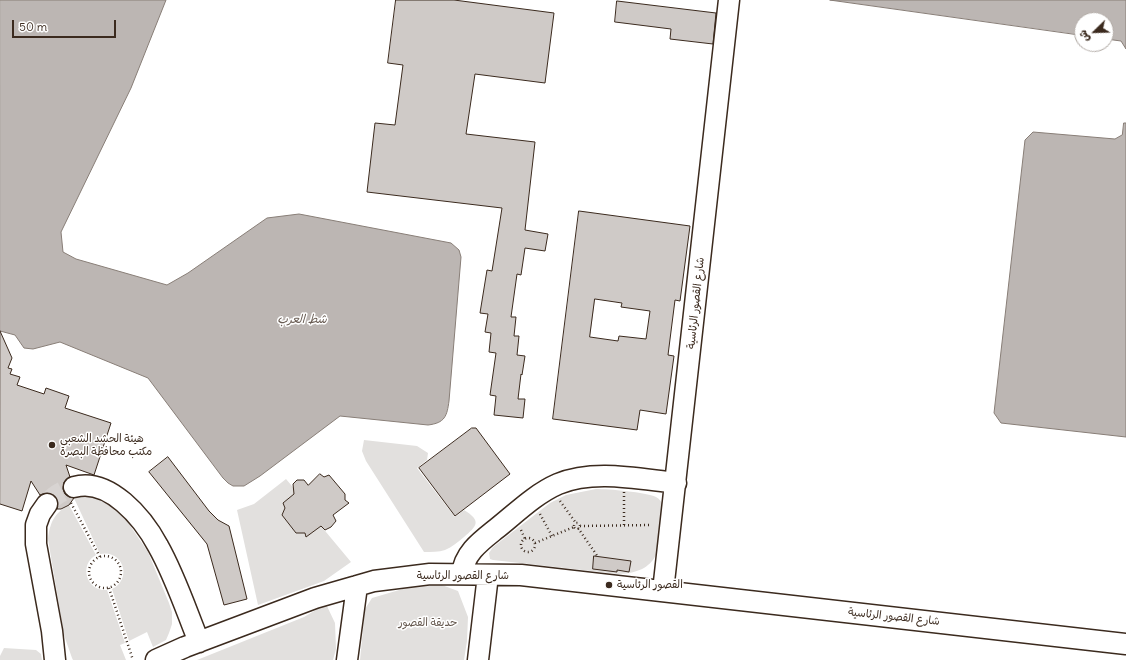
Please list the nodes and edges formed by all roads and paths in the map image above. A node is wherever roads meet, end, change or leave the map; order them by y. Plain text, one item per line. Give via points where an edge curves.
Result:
1 (729, 7) edge
2 (624, 478) junction
3 (676, 483) junction
4 (551, 488) junction
5 (72, 495) joint
6 (532, 500) junction
7 (47, 504) tunnel mouth
8 (576, 523) junction
9 (652, 525) dead end
10 (624, 526) junction
11 (574, 527) junction
12 (579, 527) junction
13 (552, 536) junction
14 (535, 543) junction
15 (100, 557) junction
16 (598, 557) dead end
17 (462, 574) junction
18 (488, 575) junction
19 (357, 586) junction
20 (109, 588) junction
21 (663, 591) junction
22 (199, 642) junction
23 (1126, 644) edge
24 (55, 658) edge
25 (133, 660) edge
26 (156, 660) edge
27 (347, 660) edge
28 (478, 660) edge

1 - 3 street, شارع القصور الرئاسية
2 - 3 street
2 - 4 street via 585,476
2 - 10 path
3 - 21 street, شارع القصور الرئاسية
4 - 6 street
4 - 8 path
5 - 15 path
5 - 22 street via 81,485 97,486 111,492 126,504 158,544
6 - 13 path
6 - 17 street via 475,547 464,563
7 - 24 street via 36,525 36,544
8 - 11 path
8 - 12 path
9 - 10 path
10 - 12 path
11 - 12 path
11 - 13 path
12 - 16 path
13 - 14 path
14 - 14 path via 531,538 526,538 521,546 529,552
15 - 20 path via 91,564 89,574 94,584
15 - 20 path via 114,559 120,567 120,577
17 - 18 street, شارع القصور الرئاسية
17 - 19 street, شارع القصور الرئاسية via 430,574 374,581
18 - 21 street, شارع القصور الرئاسية via 521,575
18 - 28 street
19 - 22 street, شارع القصور الرئاسية via 315,598
19 - 27 street
20 - 25 path
21 - 23 street, شارع القصور الرئاسية
22 - 26 street, شارع القصور الرئاسية

